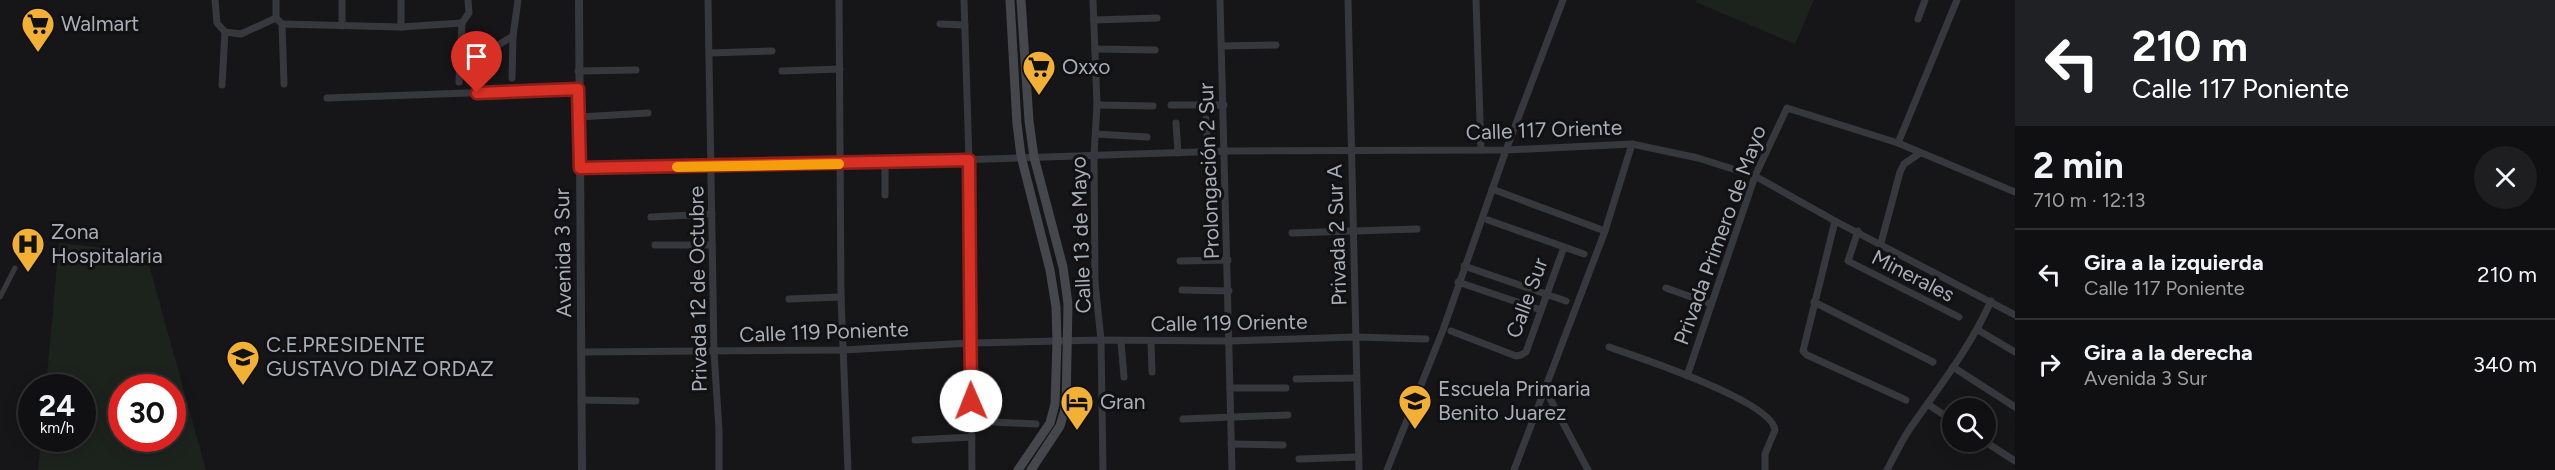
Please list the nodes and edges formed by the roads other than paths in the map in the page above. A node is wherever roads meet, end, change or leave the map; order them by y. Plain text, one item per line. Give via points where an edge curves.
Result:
1 (215, 0) edge
2 (276, 0) edge
3 (342, 0) edge
4 (401, 0) edge
5 (468, 0) edge
6 (518, 0) edge
7 (579, 0) edge
8 (708, 0) edge
9 (839, 0) edge
10 (964, 0) edge
11 (1003, 0) edge
12 (1010, 0) edge
13 (1021, 0) edge
14 (1027, 0) edge
15 (1093, 0) edge
16 (1220, 0) edge
17 (1348, 0) edge
18 (1476, 0) edge
19 (1563, 0) edge
20 (1925, 0) edge
21 (1957, 0) edge
22 (276, 18) junction
23 (1157, 18) dead end
24 (1918, 19) dead end
25 (1094, 20) junction
26 (462, 23) junction
27 (282, 24) junction
28 (940, 24) dead end
29 (965, 25) junction
30 (342, 26) junction
31 (401, 27) junction
32 (1012, 31) junction
33 (225, 32) junction
34 (1024, 35) junction
35 (513, 36) junction
36 (1276, 45) dead end
37 (1222, 46) junction
38 (1095, 50) junction
39 (1155, 50) dead end
40 (461, 51) junction
41 (772, 51) dead end
42 (709, 53) junction
43 (840, 69) junction
44 (636, 70) dead end
45 (578, 71) junction
46 (782, 71) dead end
47 (512, 78) dead end
48 (459, 82) dead end
49 (284, 84) dead end
50 (222, 85) dead end
51 (578, 89) junction
52 (327, 98) dead end
53 (1097, 105) junction
54 (1171, 105) dead end
55 (1224, 105) junction
56 (1153, 106) dead end
57 (648, 113) dead end
58 (579, 117) junction
59 (1206, 118) dead end
60 (1176, 123) dead end
61 (1096, 134) junction
62 (1147, 136) dead end
63 (1898, 143) junction
64 (1632, 144) junction
65 (1481, 150) junction
66 (1506, 150) junction
67 (1226, 151) junction
68 (1351, 151) junction
69 (1208, 152) junction
70 (1178, 153) junction
71 (1920, 153) junction
72 (1094, 155) junction
73 (1021, 156) junction
74 (1034, 157) junction
75 (969, 160) junction
76 (885, 162) junction
77 (839, 164) junction
78 (712, 166) junction
79 (580, 168) junction
80 (1755, 176) junction
81 (1492, 189) junction
82 (2015, 192) edge
83 (885, 195) dead end
84 (712, 214) junction
85 (651, 217) dead end
86 (1488, 220) dead end
87 (1835, 221) junction
88 (1417, 229) dead end
89 (1353, 231) junction
90 (1605, 231) junction
91 (1858, 231) junction
92 (1292, 233) dead end
93 (1881, 243) junction
94 (655, 245) dead end
95 (712, 245) junction
96 (1564, 247) junction
97 (1584, 254) dead end
98 (1228, 260) junction
99 (1180, 261) dead end
100 (1464, 266) junction
101 (15, 268) dead end
102 (1458, 282) junction
103 (1666, 288) dead end
104 (1182, 290) dead end
105 (1228, 291) junction
106 (1546, 294) junction
107 (0, 297) edge
108 (842, 297) junction
109 (789, 299) dead end
110 (1566, 301) dead end
111 (1991, 301) junction
112 (1814, 302) junction
113 (1712, 304) junction
114 (1541, 310) junction
115 (2015, 315) edge
116 (1959, 317) dead end
117 (1978, 330) junction
118 (1451, 331) dead end
119 (1356, 337) junction
120 (1426, 339) dead end
121 (1101, 340) junction
122 (1068, 341) junction
123 (1151, 341) junction
124 (1228, 341) junction
125 (1057, 342) junction
126 (1121, 342) junction
127 (971, 343) junction
128 (1610, 347) dead end
129 (843, 350) junction
130 (582, 352) junction
131 (714, 352) junction
132 (2015, 352) edge
133 (1933, 362) dead end
134 (1953, 367) junction
135 (1152, 372) dead end
136 (1687, 376) junction
137 (1124, 377) dead end
138 (1356, 378) junction
139 (1296, 380) dead end
140 (1230, 388) junction
141 (1286, 388) dead end
142 (1545, 389) junction
143 (581, 400) junction
144 (1906, 400) dead end
145 (636, 401) dead end
146 (1929, 405) junction
147 (2015, 407) edge
148 (1942, 414) edge
149 (1288, 415) dead end
150 (1231, 418) junction
151 (1183, 419) dead end
152 (972, 421) junction
153 (1036, 424) dead end
154 (972, 437) junction
155 (915, 440) dead end
156 (1231, 444) junction
157 (1283, 445) dead end
158 (1996, 449) edge
159 (1359, 457) junction
160 (1299, 459) dead end
161 (2015, 461) edge
162 (582, 470) edge
163 (719, 470) edge
164 (848, 470) edge
165 (972, 470) edge
166 (1018, 470) edge
167 (1031, 470) edge
168 (1103, 470) edge
169 (1232, 470) edge
170 (1359, 470) edge
171 (1387, 470) edge
172 (1514, 470) edge
173 (1588, 470) edge
174 (1765, 470) edge
175 (1887, 470) edge

1 - 33 street via 217,23
2 - 22 street
3 - 30 street
4 - 31 street
5 - 26 street via 468,13
6 - 35 street
7 - 45 street, Avenida 3 Sur
8 - 42 street, Privada 12 de Octubre
9 - 43 street
10 - 29 street
11 - 32 main road
12 - 32 main road
13 - 34 main road
14 - 34 main road
15 - 25 street, Calle 13 de Mayo
16 - 37 street, Prolongación 2 Sur
17 - 68 street, Privada 2 Sur A
18 - 65 street
19 - 66 street
20 - 24 street
21 - 63 street
22 - 27 street
22 - 33 street via 241,34
23 - 25 street
25 - 38 street, Calle 13 de Mayo
26 - 31 street
26 - 40 street
27 - 30 street
27 - 49 street
28 - 29 street
29 - 75 street
30 - 31 street
32 - 73 main road
33 - 50 street
34 - 74 main road
35 - 40 street via 490,50
35 - 47 street
36 - 37 street
37 - 55 street, Prolongación 2 Sur
38 - 39 street
38 - 53 street, Calle 13 de Mayo
40 - 48 street
41 - 42 street
42 - 78 street, Privada 12 de Octubre
43 - 46 street
43 - 77 street
44 - 45 street
45 - 51 street, Avenida 3 Sur
51 - 52 street
51 - 58 street, Avenida 3 Sur
53 - 56 street
53 - 61 street, Calle 13 de Mayo
54 - 55 street
55 - 67 street, Prolongación 2 Sur
57 - 58 street
58 - 79 street, Avenida 3 Sur
59 - 69 street
60 - 70 street
61 - 62 street
61 - 72 street, Calle 13 de Mayo
63 - 71 street
63 - 80 street, Privada Primero de Mayo via 1787,108
64 - 66 street, Calle 117 Oriente
64 - 80 street, Calle 117 Oriente via 1698,158
64 - 90 street
65 - 66 street, Calle 117 Oriente
65 - 68 street, Calle 117 Oriente
66 - 81 street
67 - 68 street, Calle 117 Oriente
67 - 69 street, Calle 117 Oriente
67 - 98 street, Prolongación 2 Sur
68 - 89 street, Privada 2 Sur A
69 - 70 street, Calle 117 Oriente
70 - 72 street, Calle 117 Oriente
71 - 82 street
71 - 93 street via 1904,164 1900,172
72 - 74 street, Calle 117 Oriente
72 - 121 street, Calle 13 de Mayo via 1095,282
73 - 74 street, Calle 117 Oriente
73 - 75 street, Calle 117 Oriente
73 - 125 main road via 1050,270
74 - 122 main road via 1063,267
75 - 76 street, Calle 117 Oriente
75 - 127 street
76 - 77 street, Calle 117 Oriente
76 - 83 street
77 - 78 street, Calle 117 Oriente
77 - 108 street
78 - 79 street, Calle 117 Oriente
78 - 84 street, Privada 12 de Octubre
79 - 130 street, Avenida 3 Sur
80 - 87 street, Calle 117 Oriente
80 - 113 street, Privada Primero de Mayo
81 - 90 street
81 - 100 street
84 - 85 street
84 - 95 street, Privada 12 de Octubre
86 - 96 street
87 - 91 street, Calle 117 Oriente
87 - 112 street
88 - 89 street
89 - 92 street
89 - 119 street, Privada 2 Sur A
90 - 142 street
91 - 93 street, Calle 117 Oriente
91 - 116 street, Minerales via 1848,261
93 - 111 street, Calle 117 Oriente
94 - 95 street
95 - 131 street, Privada 12 de Octubre
96 - 97 street
96 - 106 street, Calle Sur
98 - 99 street
98 - 105 street, Prolongación 2 Sur
100 - 102 street
100 - 106 street
101 - 107 street
102 - 114 street
102 - 171 street
103 - 113 street
104 - 105 street
105 - 124 street, Prolongación 2 Sur
106 - 110 street
106 - 114 street, Calle Sur
108 - 109 street
108 - 129 street
111 - 115 street, Calle 117 Oriente
111 - 117 street
112 - 133 street
112 - 144 street via 1802,346 1807,355
113 - 136 street, Privada Primero de Mayo
114 - 118 street, Calle Sur via 1526,352 1521,355
117 - 132 street
117 - 134 street
119 - 120 street, Calle 119 Oriente
119 - 124 street, Calle 119 Oriente
119 - 138 street, Privada 2 Sur A
121 - 122 street, Calle 119 Oriente
121 - 126 street, Calle 119 Oriente
121 - 168 street, Calle 13 de Mayo
122 - 125 street, Calle 119 Poniente
122 - 167 main road via 1066,406 1060,426
123 - 124 street, Calle 119 Oriente
123 - 126 street, Calle 119 Oriente
123 - 135 street
124 - 140 street, Prolongación 2 Sur
125 - 127 street, Calle 119 Poniente
125 - 166 main road via 1055,404 1050,423
126 - 137 street
127 - 129 street, Calle 119 Poniente
127 - 152 street
128 - 136 street
129 - 131 street, Calle 119 Poniente
129 - 164 street
130 - 131 street, Calle 119 Poniente
130 - 143 street, Avenida 3 Sur
131 - 163 street, Privada 12 de Octubre
134 - 146 street
134 - 147 street
136 - 174 street via 1740,398 1772,423 1775,430 1765,453
138 - 139 street
138 - 159 street, Privada 2 Sur A
140 - 141 street
140 - 150 street, Prolongación 2 Sur
142 - 172 street
142 - 173 street
143 - 145 street
143 - 162 street, Avenida 3 Sur
146 - 148 street
146 - 175 street
149 - 150 street
150 - 151 street
150 - 156 street, Prolongación 2 Sur
152 - 153 street
152 - 154 street
154 - 155 street
154 - 165 street
156 - 157 street
156 - 169 street, Prolongación 2 Sur
158 - 161 street
159 - 160 street
159 - 170 street, Privada 2 Sur A

